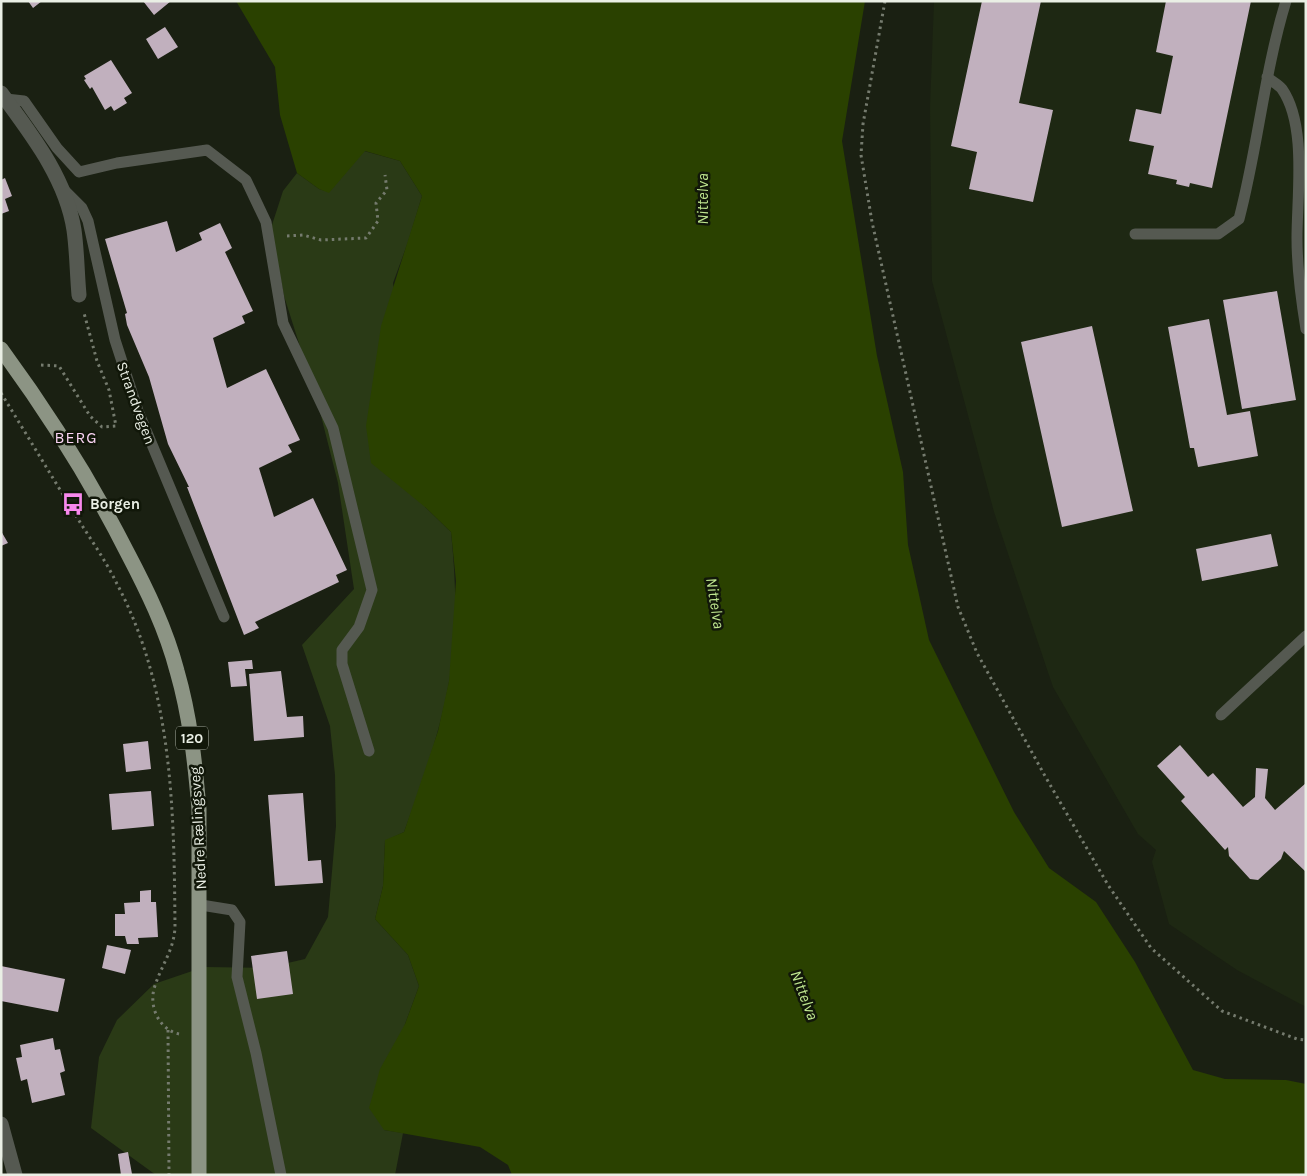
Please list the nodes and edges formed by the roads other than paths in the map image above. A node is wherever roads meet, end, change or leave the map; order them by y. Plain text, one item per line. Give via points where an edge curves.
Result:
1 (1286, 1) edge
2 (1267, 77) junction
3 (4, 96) edge
4 (62, 188) junction
5 (1135, 234) dead end
6 (79, 295) road end
7 (1306, 329) edge
8 (1, 349) edge
9 (224, 617) dead end
10 (1306, 636) edge
11 (1221, 715) dead end
12 (369, 751) dead end
13 (201, 905) junction
14 (1, 1124) edge
15 (15, 1175) edge
16 (199, 1175) edge
17 (280, 1175) edge

1 - 2 lane
2 - 5 lane via 1239,219 1218,234
2 - 7 lane via 1282,88 1292,105 1298,133 1301,154 1297,237
3 - 4 street, Strandvegen via 43,152
3 - 12 lane via 24,101 57,148 79,172 207,150 246,180 266,222 283,323 333,428 372,590 359,627 342,650 342,664
4 - 6 street, Strandvegen via 74,229
4 - 9 lane, Strandvegen via 82,208 88,221 115,340 138,411
8 - 13 main road, Nedre Rælingsveg / 120 via 52,422 101,504 138,574 166,638 185,700 196,769
10 - 11 lane
13 - 16 main road, Nedre Rælingsveg / 120
13 - 17 lane via 232,910 240,922 236,977 256,1054
14 - 15 street

